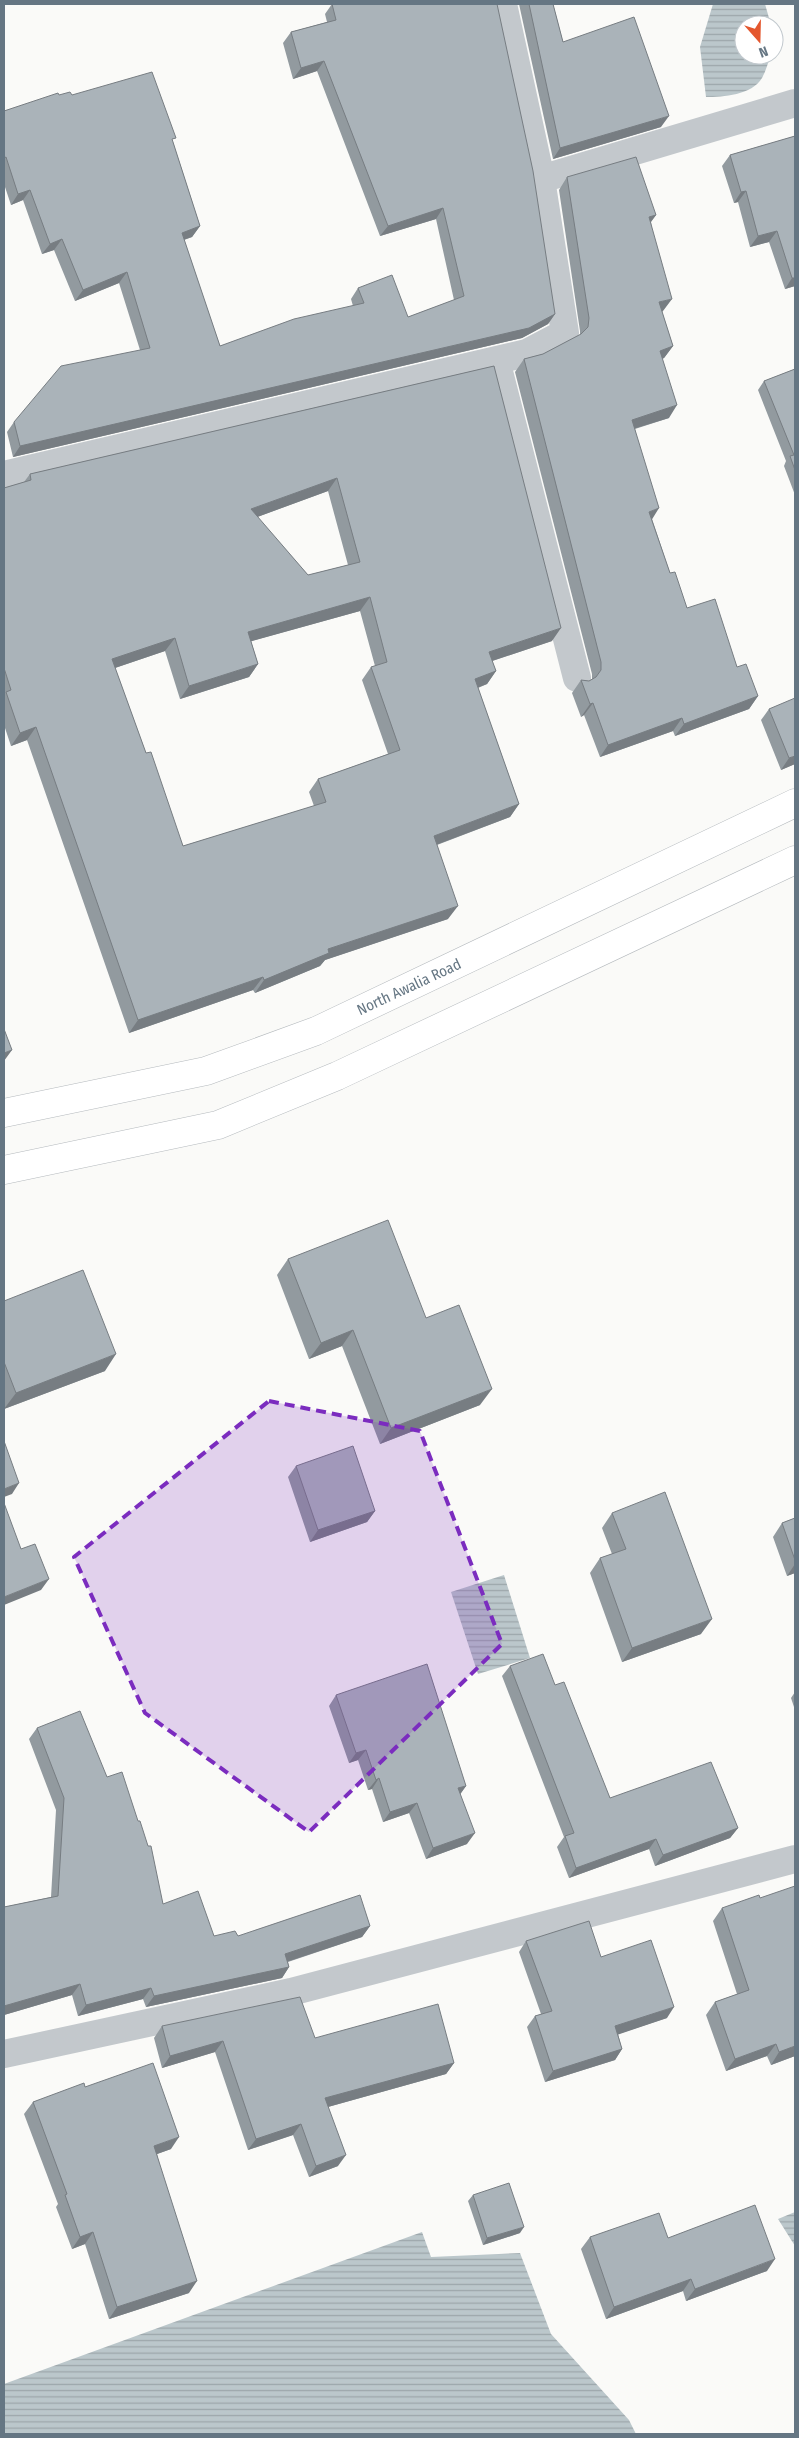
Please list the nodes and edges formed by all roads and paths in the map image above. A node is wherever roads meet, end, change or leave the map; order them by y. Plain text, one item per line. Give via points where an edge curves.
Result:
1 (503, 4) edge
2 (795, 103) edge
3 (541, 179) junction
4 (496, 360) junction
5 (4, 475) edge
6 (577, 678) dead end
7 (795, 803) edge
8 (795, 860) edge
9 (4, 1113) edge
10 (4, 1170) edge
11 (795, 1859) edge
12 (4, 2054) edge

1 - 3 street
2 - 3 street
3 - 4 street via 565,332 527,354
4 - 5 street
4 - 6 street
7 - 9 main road, North Awalia Road via 316,1031 206,1071
8 - 10 main road via 337,1076 218,1125
11 - 12 street via 291,1992

